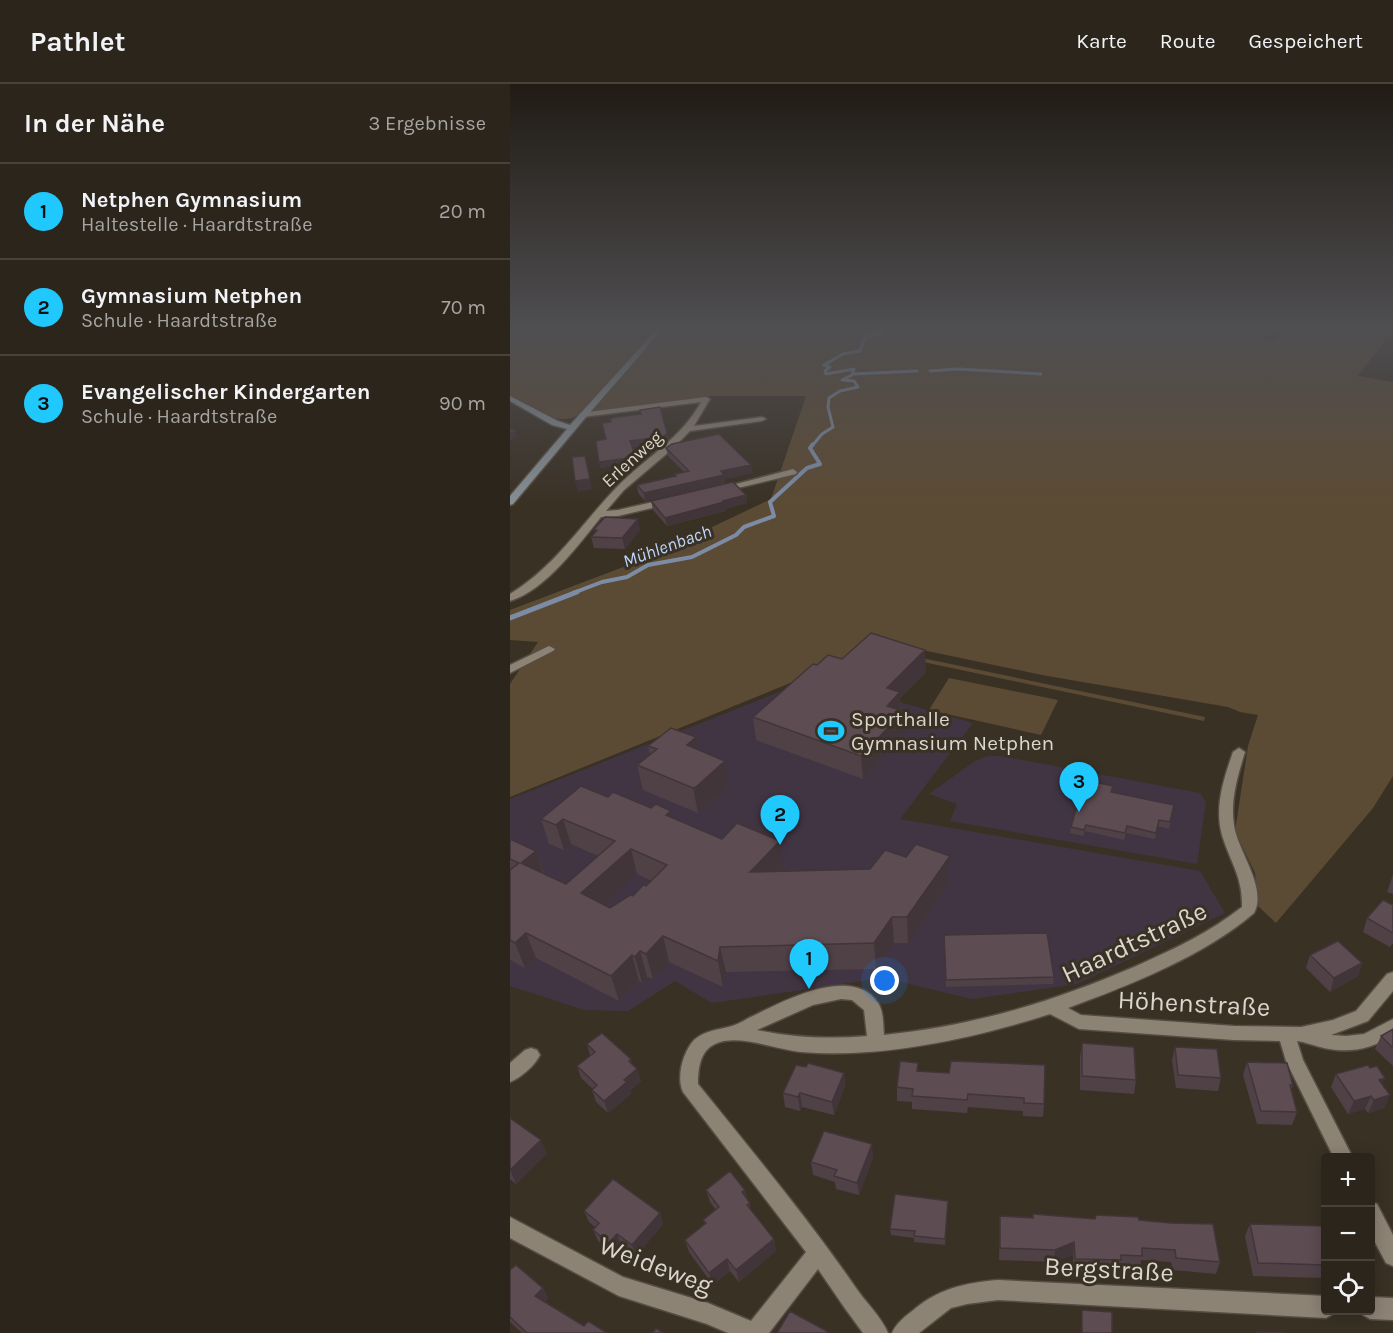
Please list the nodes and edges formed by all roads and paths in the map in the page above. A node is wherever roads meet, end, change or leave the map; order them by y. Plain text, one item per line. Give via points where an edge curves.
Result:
1 (607, 388) edge
2 (510, 398) edge
3 (583, 415) junction
4 (762, 419) dead end
5 (572, 428) junction
6 (690, 429) junction
7 (792, 472) dead end
8 (711, 491) edge
9 (676, 499) edge
10 (510, 502) edge
11 (600, 514) junction
12 (510, 598) edge
13 (549, 649) dead end
14 (510, 670) edge
15 (1239, 752) dead end
16 (1393, 979) edge
17 (1052, 1007) junction
18 (1393, 1026) edge
19 (735, 1033) junction
20 (1293, 1034) junction
21 (876, 1042) junction
22 (531, 1055) dead end
23 (510, 1074) edge
24 (1341, 1153) edge
25 (1375, 1219) edge
26 (510, 1227) edge
27 (819, 1252) junction
28 (1393, 1256) edge
29 (1321, 1307) edge
30 (1375, 1308) edge
31 (1393, 1309) edge
32 (754, 1333) edge
33 (877, 1333) edge
34 (903, 1333) edge

1 - 3 street
2 - 5 street
3 - 5 street
3 - 6 street, Erlenweg via 706,399
4 - 6 street
5 - 10 street
6 - 11 street, Erlenweg via 622,488
7 - 8 street
9 - 11 street
11 - 12 street, Erlenweg via 543,576
13 - 14 street
15 - 17 street, Haardtstraße via 1229,790 1227,819 1228,832 1251,889 1249,909 1197,945
16 - 20 street, Höhenstraße via 1362,1016 1335,1027
17 - 20 street, Höhenstraße via 1079,1022
17 - 21 street, Haardtstraße via 975,1028
18 - 20 street, Höhenstraße via 1371,1039 1342,1043
19 - 21 street, Haardtstraße via 812,1046
19 - 21 street, Haardtstraße via 764,1017 840,991 854,993 872,1007
19 - 27 street, Haardtstraße via 715,1036 692,1055 689,1086
20 - 24 street via 1295,1061
22 - 23 street
25 - 28 street
26 - 32 street, Weideweg via 619,1286
27 - 32 street
27 - 33 street, Haardtstraße
29 - 34 street, Bergstraße via 998,1290 958,1294 933,1305
30 - 31 street

